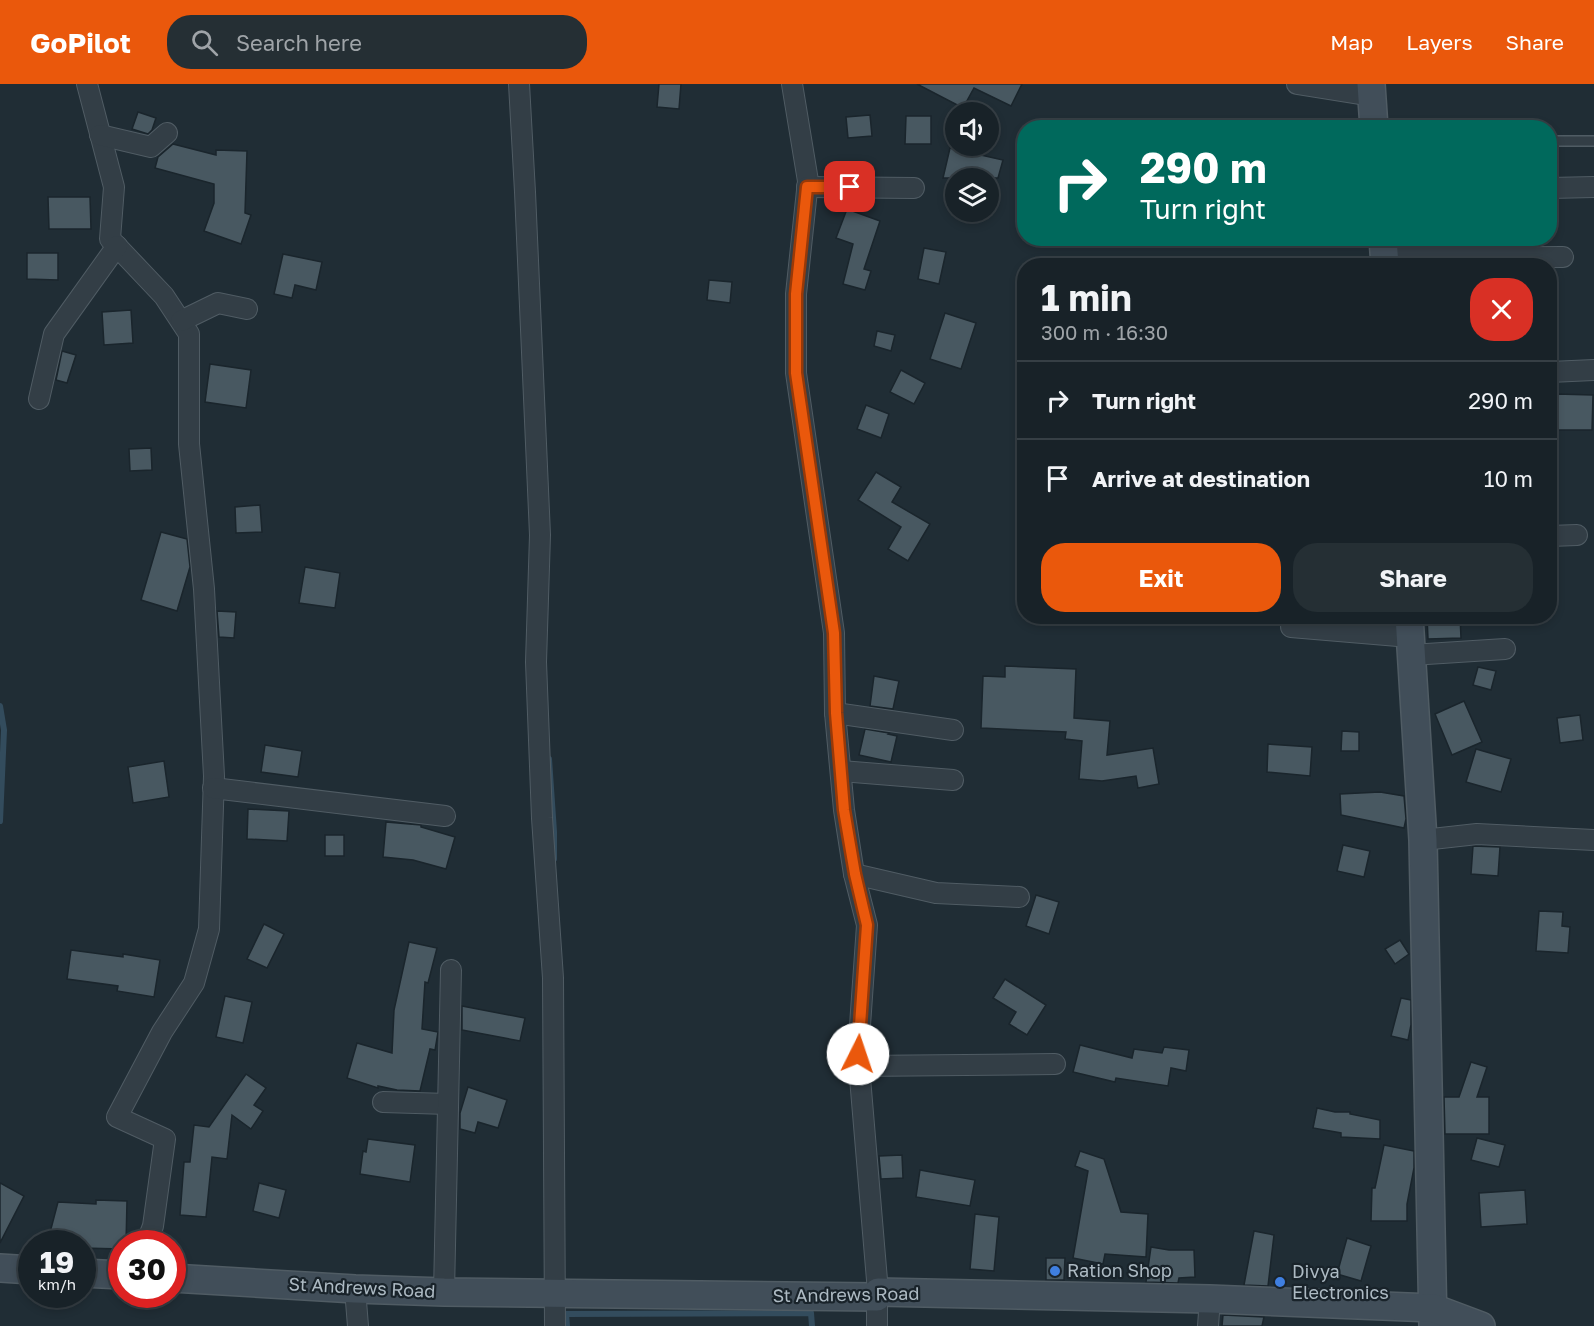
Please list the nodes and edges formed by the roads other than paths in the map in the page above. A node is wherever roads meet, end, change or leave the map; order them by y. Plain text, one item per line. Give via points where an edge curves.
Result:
1 (87, 84) edge
2 (519, 84) edge
3 (792, 84) edge
4 (1297, 84) edge
5 (1371, 90) edge
6 (1373, 120) edge
7 (167, 133) dead end
8 (100, 135) junction
9 (1557, 141) edge
10 (1594, 141) edge
11 (807, 187) junction
12 (1594, 187) edge
13 (914, 188) dead end
14 (1557, 188) edge
15 (117, 246) junction
16 (1384, 254) edge
17 (1563, 258) dead end
18 (247, 309) dead end
19 (181, 321) junction
20 (1594, 370) edge
21 (1557, 372) edge
22 (39, 399) dead end
23 (1577, 535) dead end
24 (1557, 536) edge
25 (1291, 627) dead end
26 (1410, 636) edge
27 (1505, 649) dead end
28 (836, 713) junction
29 (953, 730) dead end
30 (841, 771) junction
31 (952, 780) dead end
32 (213, 788) junction
33 (445, 816) dead end
34 (1423, 840) junction
35 (1594, 840) edge
36 (855, 874) junction
37 (1019, 897) dead end
38 (451, 970) dead end
39 (1055, 1064) dead end
40 (859, 1066) junction
41 (383, 1102) dead end
42 (448, 1104) junction
43 (151, 1230) edge
44 (0, 1268) edge
45 (18, 1269) edge
46 (186, 1279) edge
47 (355, 1289) junction
48 (444, 1292) junction
49 (555, 1294) junction
50 (877, 1295) junction
51 (1210, 1299) junction
52 (1433, 1317) edge
53 (358, 1326) edge
54 (555, 1326) edge
55 (877, 1326) edge
56 (1208, 1326) edge
57 (1481, 1326) edge

1 - 8 street
2 - 49 street via 540,535 536,662 553,978
3 - 11 street
4 - 5 street
5 - 6 main road
7 - 8 street via 151,147
8 - 15 street via 114,187 110,239
9 - 10 lane
11 - 13 street
11 - 28 street via 796,294 796,373 834,633
12 - 14 street
15 - 19 street via 164,296
15 - 22 street via 54,334
16 - 17 street
18 - 19 street via 218,303
19 - 32 street via 189,334 189,444 204,589
20 - 21 street
23 - 24 street
25 - 26 street
26 - 27 street
26 - 34 main road
28 - 29 street
28 - 30 street
30 - 31 street
30 - 36 street
32 - 33 street
32 - 43 street via 209,929 194,983 162,1032 117,1117 165,1139
34 - 35 street via 1477,834
34 - 52 main road
36 - 37 street via 936,893
36 - 40 street via 867,925
38 - 42 street
39 - 40 street
40 - 50 street
41 - 42 street
42 - 48 street
44 - 45 main road
46 - 47 main road, St Andrews Road
47 - 48 main road, St Andrews Road
47 - 53 street
48 - 49 main road, St Andrews Road
49 - 50 main road, St Andrews Road
49 - 54 street
50 - 51 main road, St Andrews Road
50 - 55 street
51 - 52 main road, St Andrews Road
51 - 56 street
52 - 57 main road, St Andrews Road

